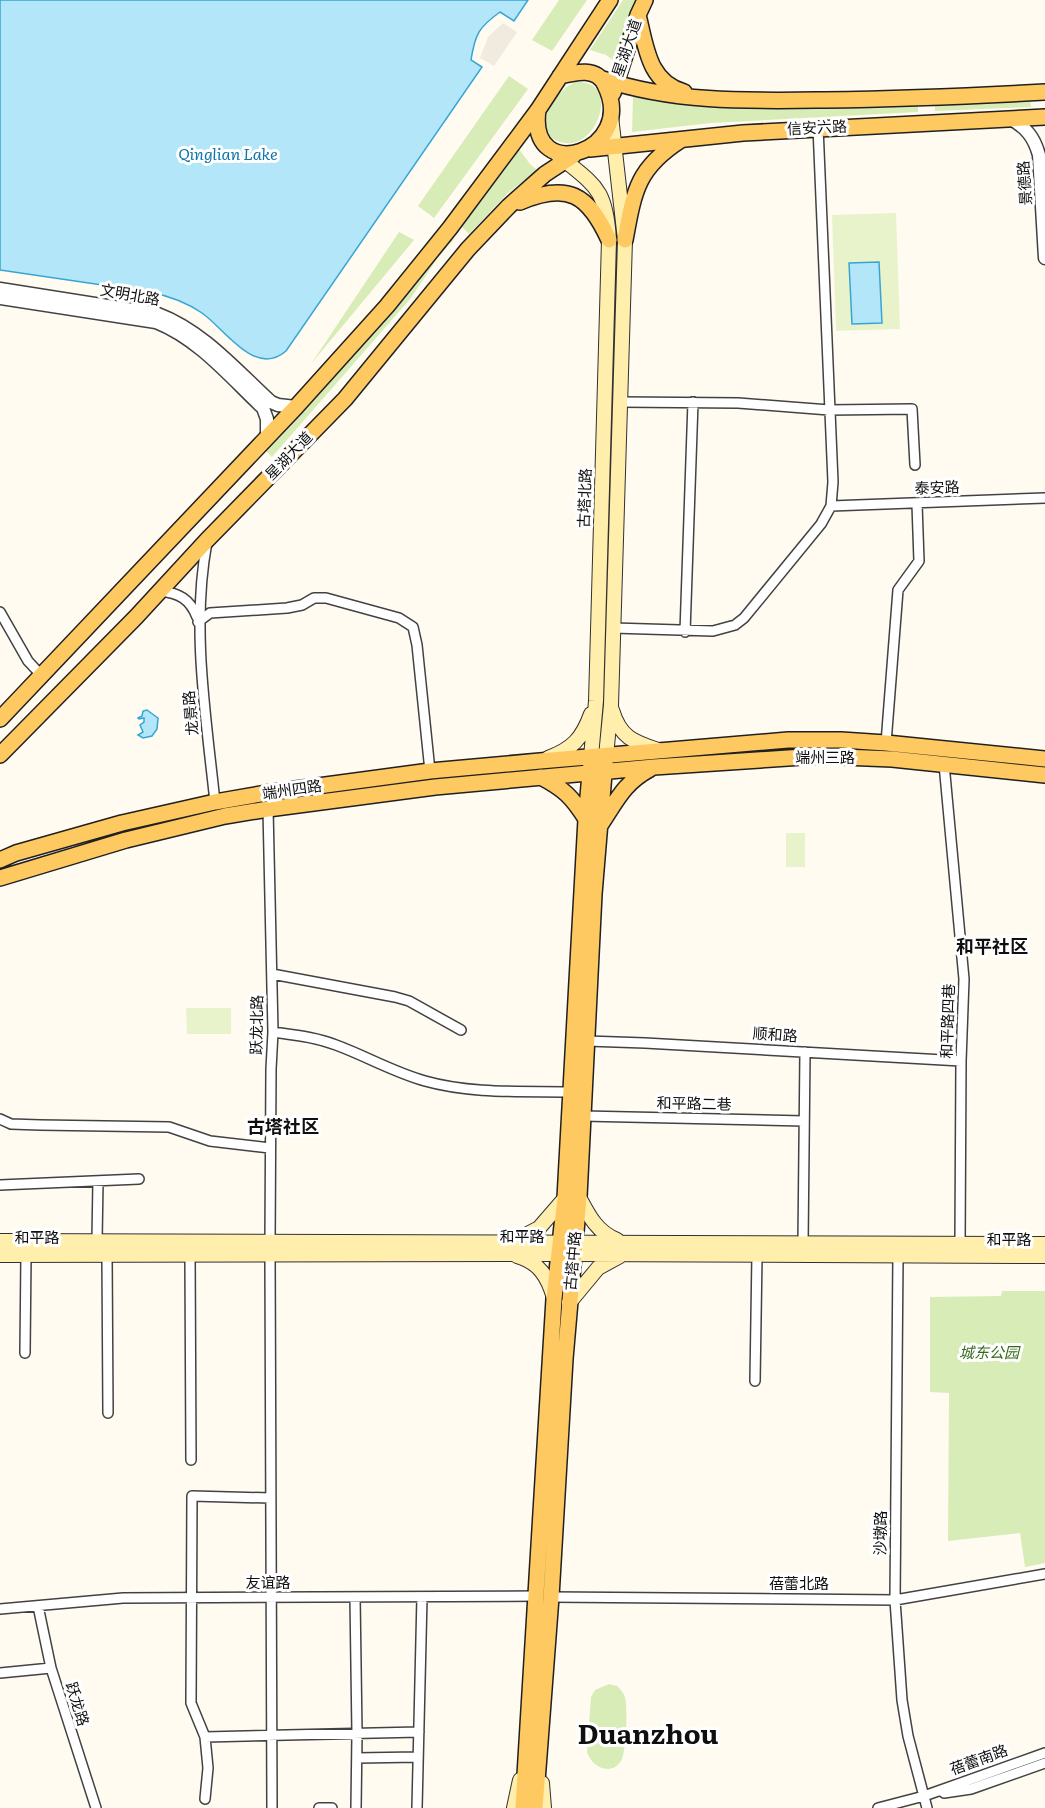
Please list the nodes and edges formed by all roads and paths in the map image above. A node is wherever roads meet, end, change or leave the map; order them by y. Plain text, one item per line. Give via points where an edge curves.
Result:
1 (610, 0) edge
2 (645, 0) edge
3 (638, 15) junction
4 (560, 76) junction
5 (610, 87) junction
6 (1045, 92) edge
7 (930, 98) junction
8 (707, 99) junction
9 (538, 110) junction
10 (611, 116) junction
11 (1045, 117) edge
12 (1010, 118) junction
13 (935, 122) junction
14 (818, 127) junction
15 (685, 137) junction
16 (616, 146) junction
17 (590, 149) junction
18 (565, 156) junction
19 (509, 206) junction
20 (450, 228) junction
21 (617, 240) junction
22 (468, 249) junction
23 (1045, 258) edge
24 (0, 289) edge
25 (623, 296) junction
26 (608, 297) junction
27 (0, 298) edge
28 (621, 402) junction
29 (693, 402) junction
30 (296, 407) junction
31 (829, 410) junction
32 (267, 436) junction
33 (915, 465) dead end
34 (1045, 498) edge
35 (917, 504) junction
36 (831, 506) junction
37 (207, 540) junction
38 (160, 591) junction
39 (117, 597) junction
40 (0, 612) edge
41 (136, 617) junction
42 (198, 622) junction
43 (613, 628) junction
44 (685, 632) junction
45 (42, 676) junction
46 (596, 701) junction
47 (610, 705) junction
48 (0, 719) edge
49 (886, 743) junction
50 (661, 751) junction
51 (0, 755) edge
52 (599, 756) junction
53 (1044, 759) edge
54 (540, 761) junction
55 (944, 765) junction
56 (654, 767) junction
57 (430, 771) junction
58 (597, 772) junction
59 (1045, 776) edge
60 (541, 777) junction
61 (372, 779) junction
62 (374, 795) junction
63 (215, 802) junction
64 (268, 809) junction
65 (585, 819) junction
66 (600, 826) junction
67 (0, 852) edge
68 (16, 854) junction
69 (0, 860) edge
70 (0, 878) edge
71 (588, 894) junction
72 (272, 974) junction
73 (461, 1030) dead end
74 (273, 1032) junction
75 (587, 1041) junction
76 (805, 1052) junction
77 (961, 1061) junction
78 (570, 1092) junction
79 (583, 1116) junction
80 (0, 1119) edge
81 (804, 1121) junction
82 (270, 1148) junction
83 (139, 1179) dead end
84 (98, 1181) junction
85 (0, 1185) edge
86 (572, 1198) junction
87 (0, 1241) edge
88 (98, 1241) junction
89 (803, 1243) junction
90 (960, 1244) junction
91 (1045, 1244) edge
92 (270, 1248) junction
93 (506, 1248) junction
94 (567, 1248) junction
95 (622, 1248) junction
96 (0, 1255) edge
97 (26, 1255) junction
98 (107, 1255) junction
99 (190, 1255) junction
100 (757, 1255) junction
101 (898, 1256) junction
102 (1045, 1256) edge
103 (562, 1301) junction
104 (25, 1353) dead end
105 (755, 1381) dead end
106 (108, 1413) dead end
107 (191, 1460) dead end
108 (270, 1498) junction
109 (1045, 1574) edge
110 (355, 1597) junction
111 (422, 1597) junction
112 (544, 1597) junction
113 (190, 1598) junction
114 (270, 1598) junction
115 (896, 1600) junction
116 (38, 1606) junction
117 (0, 1609) edge
118 (51, 1668) junction
119 (0, 1673) edge
120 (419, 1732) junction
121 (357, 1734) junction
122 (271, 1736) junction
123 (205, 1737) junction
124 (533, 1749) junction
125 (1045, 1752) edge
126 (418, 1757) junction
127 (357, 1758) junction
128 (1045, 1763) edge
129 (924, 1796) junction
130 (205, 1799) dead end
131 (96, 1808) edge
132 (272, 1808) edge
133 (319, 1808) edge
134 (332, 1808) edge
135 (356, 1808) edge
136 (417, 1808) edge
137 (514, 1808) edge
138 (523, 1808) edge
139 (535, 1808) edge
140 (544, 1808) edge
141 (878, 1808) edge
142 (927, 1808) edge

1 - 4 main road
2 - 3 main road, 星湖大道
3 - 5 main road, 星湖大道
3 - 8 main road via 654,71 679,91
4 - 5 main road via 594,74
4 - 9 main road
5 - 8 main road, 信安六路
5 - 10 main road
6 - 7 main road, 信安六路
7 - 8 main road, 信安六路
7 - 13 main road via 928,113
9 - 18 main road via 542,139 548,148
9 - 20 main road, 星湖大道
10 - 16 main road
10 - 17 main road via 602,137
11 - 12 main road, 信安六路
12 - 13 main road, 信安六路
12 - 23 street, 景德路 via 1035,140 1039,155
13 - 14 main road, 信安六路
14 - 15 main road, 信安六路
14 - 31 street
15 - 16 main road, 信安六路
15 - 21 main road via 664,151 641,177
16 - 17 main road, 信安六路
16 - 21 main road
17 - 18 main road
18 - 19 main road, 星湖大道
18 - 21 main road via 603,199
19 - 21 main road via 546,193 570,194 586,203
19 - 22 main road, 星湖大道
20 - 22 main road via 466,238
20 - 30 main road, 星湖大道 via 387,306
21 - 25 main road
21 - 26 main road, 古塔北路
22 - 37 main road, 星湖大道 via 345,399
24 - 30 street, 文明北路 via 158,314 178,321 271,402
25 - 26 main road
25 - 28 main road
26 - 46 main road, 古塔北路
27 - 32 street, 文明北路 via 156,322 174,329 263,408
28 - 29 street
28 - 43 main road
29 - 31 street
29 - 44 street
30 - 32 main road, 星湖大道
31 - 33 street via 912,409
31 - 36 street
32 - 39 main road, 星湖大道
34 - 35 street, 泰安路
35 - 36 street, 泰安路
35 - 49 street via 919,561 898,590
36 - 44 street via 821,524 744,618 726,629
37 - 38 main road, 星湖大道
37 - 42 street, 龙景路
38 - 41 main road, 星湖大道
38 - 42 street via 187,600
39 - 41 main road via 117,607
39 - 45 main road, 星湖大道
40 - 45 street via 28,661
41 - 51 main road, 星湖大道
42 - 57 street via 210,613 287,608 314,598 326,598 406,622 413,627 417,645
42 - 63 street, 龙景路
43 - 44 street
43 - 47 main road
45 - 48 main road, 星湖大道
46 - 52 main road, 古塔北路
46 - 54 main road via 578,741
47 - 50 main road via 619,729
47 - 52 main road
49 - 50 main road, 端州三路 via 788,740
49 - 53 main road, 端州三路
50 - 52 main road, 端州三路
52 - 54 main road, 端州四路
52 - 58 main road
54 - 57 main road, 端州四路
55 - 56 main road, 端州三路 via 818,756
55 - 59 main road, 端州三路
55 - 77 street, 和平路四巷 via 964,979
56 - 58 main road, 端州三路
56 - 66 main road via 635,777 624,789
57 - 61 main road, 端州四路
58 - 60 main road, 端州四路
58 - 65 main road, 古塔中路
58 - 66 main road, 古塔中路
60 - 62 main road, 端州四路
60 - 65 main road via 569,794
61 - 62 main road
61 - 63 main road, 端州四路
62 - 64 main road, 端州四路
63 - 68 main road, 端州四路 via 122,823
64 - 70 main road, 端州四路 via 126,840
64 - 72 street, 跃龙北路
65 - 71 main road, 古塔中路
66 - 71 main road, 古塔中路
67 - 68 main road
68 - 69 main road, 端州四路
71 - 75 main road, 古塔中路
71 - 78 main road, 古塔中路
72 - 73 street via 409,1001
72 - 74 street, 跃龙北路
74 - 78 street via 336,1045 428,1082 478,1090
74 - 82 street, 跃龙北路
75 - 76 street, 顺和路
75 - 79 main road, 古塔中路
76 - 77 street, 顺和路
76 - 81 street
77 - 90 street, 和平路四巷
78 - 86 main road, 古塔中路
79 - 81 street, 和平路二巷
79 - 86 main road, 古塔中路
80 - 82 street via 11,1124 170,1127 210,1141
81 - 89 street
82 - 92 street, 跃龙北路
83 - 84 street
84 - 85 street
84 - 88 street
86 - 93 main road via 533,1233
86 - 94 main road, 古塔中路
86 - 95 main road
87 - 88 main road, 和平路
88 - 92 main road, 和平路
89 - 90 main road, 和平路
89 - 95 main road, 和平路
90 - 91 main road, 和平路
92 - 93 main road, 和平路
92 - 99 main road, 和平路
92 - 108 street, 跃龙北路
93 - 94 main road, 和平路
93 - 103 main road via 541,1269
94 - 95 main road, 和平路
94 - 103 main road, 古塔中路
95 - 100 main road, 和平路
95 - 103 main road
96 - 97 main road, 和平路
97 - 98 main road, 和平路
97 - 104 street
98 - 99 main road, 和平路
98 - 106 street
99 - 107 street
100 - 101 main road, 和平路
100 - 105 street
101 - 102 main road, 和平路
101 - 115 street, 沙墩路
103 - 112 main road, 古塔中路
108 - 113 street via 192,1496
108 - 114 street, 跃龙北路
109 - 115 street, 蓓蕾北路
110 - 111 street, 友谊路
110 - 114 street, 友谊路
110 - 121 street
111 - 112 street, 友谊路
111 - 120 street
112 - 115 street, 蓓蕾北路
112 - 124 main road, 古塔中路
113 - 114 street, 友谊路
113 - 116 street, 友谊路 via 123,1598
113 - 123 street via 191,1703
114 - 122 street, 跃龙北路
115 - 129 street, 沙墩路 via 902,1700
116 - 117 street, 友谊路
116 - 118 street, 跃龙路
118 - 119 street
118 - 131 street, 跃龙路
120 - 121 street
120 - 126 street
121 - 122 street
121 - 127 street
122 - 123 street
122 - 132 street, 跃龙北路
123 - 130 street
124 - 137 main road, 古塔中路
124 - 138 main road, 古塔中路
124 - 139 main road, 古塔中路
124 - 140 main road, 古塔中路
125 - 129 street, 蓓蕾南路
126 - 127 street
126 - 136 street
127 - 135 street
128 - 129 street, 蓓蕾南路 via 971,1789
129 - 141 street, 蓓蕾南路
129 - 142 street, 沙墩路
133 - 134 street

